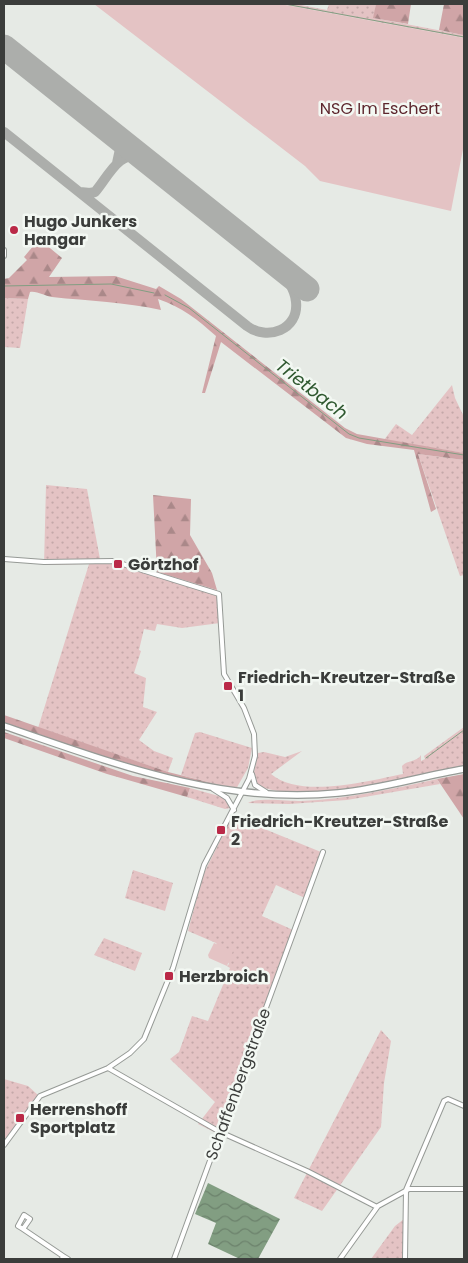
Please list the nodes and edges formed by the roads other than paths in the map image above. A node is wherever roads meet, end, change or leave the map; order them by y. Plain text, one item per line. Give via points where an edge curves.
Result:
1 (4, 250) edge
2 (4, 256) edge
3 (4, 559) edge
4 (4, 726) edge
5 (464, 769) edge
6 (252, 770) junction
7 (212, 789) junction
8 (242, 793) junction
9 (283, 796) junction
10 (234, 810) junction
11 (323, 852) dead end
12 (108, 1068) junction
13 (464, 1106) edge
14 (220, 1132) junction
15 (4, 1145) edge
16 (464, 1189) edge
17 (406, 1190) junction
18 (376, 1207) junction
19 (23, 1229) dead end
20 (62, 1258) edge
21 (68, 1259) edge
22 (174, 1259) edge
23 (340, 1259) edge
24 (405, 1259) edge

1 - 2 street
3 - 6 street via 113,561 219,594 224,674 250,719 255,748
4 - 7 main road via 154,776
5 - 9 main road via 356,791
6 - 8 street
6 - 9 street via 253,781 258,788
7 - 8 main road
7 - 10 street via 227,798
8 - 9 main road
8 - 10 street
10 - 12 street via 203,868 174,968 146,1036 134,1050
11 - 14 street, Schaffenbergstraße
12 - 14 street
12 - 15 street via 40,1096
13 - 17 street via 448,1099 443,1101
14 - 18 street via 307,1171
14 - 22 street, Schaffenbergstraße
16 - 17 street
17 - 18 street
17 - 24 street
18 - 23 street
19 - 20 street
20 - 21 street

